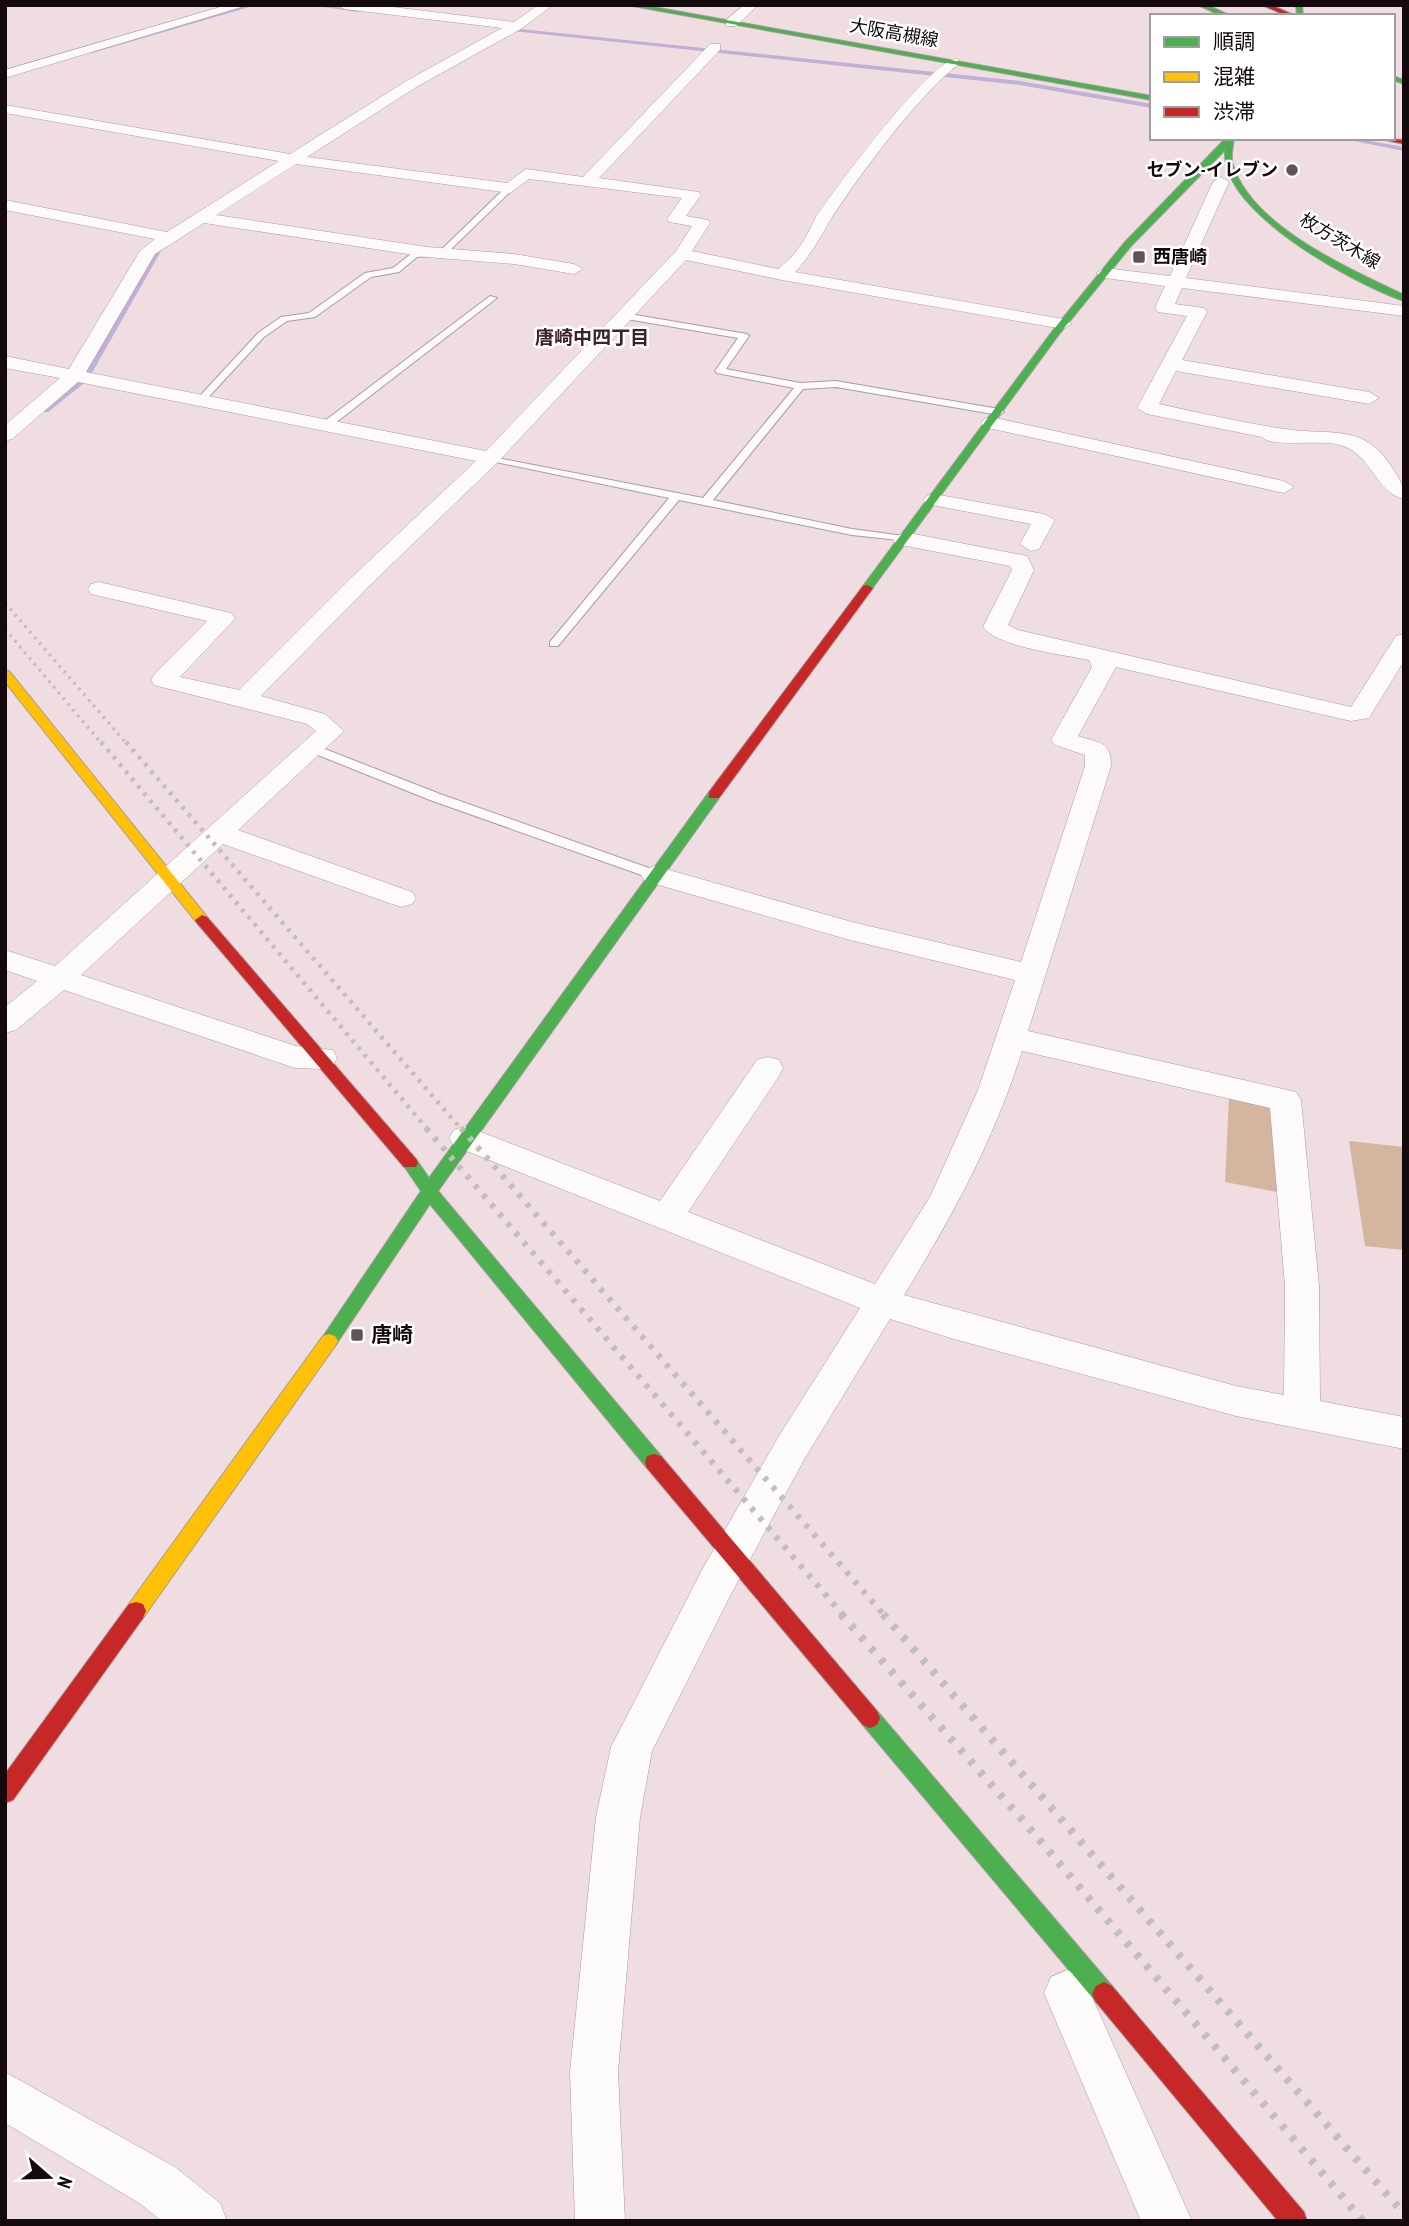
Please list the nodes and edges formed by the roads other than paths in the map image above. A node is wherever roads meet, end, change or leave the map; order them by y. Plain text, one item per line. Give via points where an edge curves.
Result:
1 (242, 5) edge
2 (344, 5) edge
3 (547, 5) edge
4 (630, 5) edge
5 (752, 5) edge
6 (1201, 5) edge
7 (1265, 5) edge
8 (1223, 14) edge
9 (1288, 14) edge
10 (731, 23) junction
11 (516, 26) junction
12 (715, 47) dead end
13 (953, 62) junction
14 (5, 74) edge
15 (1150, 98) edge
16 (5, 109) edge
17 (1230, 140) edge
18 (294, 159) junction
19 (1194, 178) junction
20 (587, 182) junction
21 (1230, 183) junction
22 (510, 188) junction
23 (5, 205) edge
24 (199, 217) junction
25 (168, 237) junction
26 (443, 252) junction
27 (682, 254) junction
28 (574, 269) dead end
29 (1105, 273) junction
30 (782, 275) junction
31 (1177, 282) junction
32 (494, 298) dead end
33 (1404, 298) edge
34 (1404, 311) edge
35 (624, 316) junction
36 (1063, 324) junction
37 (5, 362) edge
38 (1171, 363) junction
39 (1376, 375) dead end
40 (74, 376) junction
41 (800, 386) junction
42 (1369, 397) junction
43 (201, 401) junction
44 (995, 418) junction
45 (326, 425) junction
46 (5, 435) edge
47 (1293, 437) junction
48 (1260, 438) dead end
49 (1349, 438) junction
50 (491, 458) junction
51 (1284, 487) dead end
52 (1404, 493) edge
53 (676, 496) junction
54 (934, 500) junction
55 (706, 502) junction
56 (904, 539) junction
57 (1031, 544) dead end
58 (99, 589) dead end
59 (1404, 641) edge
60 (554, 644) dead end
61 (1098, 654) junction
62 (5, 674) edge
63 (244, 699) junction
64 (313, 748) junction
65 (219, 834) junction
66 (655, 875) junction
67 (167, 880) junction
68 (402, 898) dead end
69 (5, 961) edge
70 (1030, 974) junction
71 (60, 979) junction
72 (5, 1023) edge
73 (1010, 1038) junction
74 (322, 1058) junction
75 (768, 1068) dead end
76 (465, 1139) junction
77 (430, 1188) junction
78 (667, 1217) junction
79 (882, 1301) junction
80 (1302, 1414) junction
81 (1404, 1433) edge
82 (733, 1553) junction
83 (5, 1792) edge
84 (1067, 1993) dead end
85 (5, 2096) edge
86 (202, 2221) edge
87 (600, 2221) edge
88 (1167, 2221) edge
89 (1296, 2221) edge

1 - 14 street
2 - 11 street
3 - 11 street
4 - 10 street, 大阪高槻線
5 - 10 street
6 - 8 street
7 - 9 street
10 - 13 street, 大阪高槻線
11 - 18 street via 413,83
12 - 20 street
13 - 15 street, 大阪高槻線
13 - 30 street via 938,73 889,131 824,218 806,251
16 - 18 street
17 - 19 street
17 - 21 street, 枚方茨木線
18 - 22 street
18 - 24 street
19 - 21 street
19 - 29 street
20 - 22 street via 526,174
20 - 27 street via 694,195 675,219 702,223
21 - 31 street
21 - 33 street, 枚方茨木線 via 1299,243
22 - 26 lane
23 - 25 street
24 - 25 street
24 - 26 street
25 - 40 street via 143,257
26 - 28 street
26 - 43 lane via 415,255 396,270 368,275 312,315 284,318 261,335
27 - 30 street
27 - 35 street
29 - 31 street
29 - 36 street
30 - 36 street
31 - 34 street
31 - 38 street via 1164,308 1198,313
32 - 45 lane
35 - 41 lane via 744,336 720,371
35 - 50 street
36 - 44 street
37 - 40 street
38 - 42 street
38 - 47 street via 1147,408
39 - 42 street
40 - 43 street
40 - 46 street
41 - 44 lane via 836,384
41 - 55 lane
42 - 49 street
43 - 45 street
44 - 51 street
44 - 54 street
45 - 50 street
47 - 48 street
47 - 49 street
49 - 52 street via 1376,458 1395,489
50 - 53 lane
50 - 63 street
53 - 55 lane
53 - 60 lane
54 - 56 street
54 - 57 street via 1044,520
55 - 56 lane via 852,533
56 - 61 street via 1019,561 1023,570 995,627 1010,635
56 - 66 street
58 - 63 street via 223,618 163,680
59 - 61 street via 1360,713 1351,714
61 - 70 street via 1104,667 1064,740 1098,751 1098,766
62 - 67 street
63 - 64 street via 316,719 331,731
64 - 65 street
64 - 66 lane
65 - 67 street
65 - 68 street
66 - 70 street via 850,931
66 - 76 street
67 - 71 street
67 - 74 street
69 - 71 street
70 - 73 street
71 - 72 street
71 - 74 street via 295,1057
73 - 79 street via 994,1090 944,1202
73 - 80 street via 1285,1100 1302,1286
74 - 77 street
75 - 78 street
76 - 77 street
76 - 78 street
77 - 82 street via 444,1212
77 - 83 street via 295,1391
78 - 79 street
79 - 80 street via 967,1329 1236,1401
79 - 82 street
80 - 81 street
82 - 87 street via 632,1747 618,1816 594,2072
82 - 89 street
84 - 88 street
85 - 86 street via 157,2185

